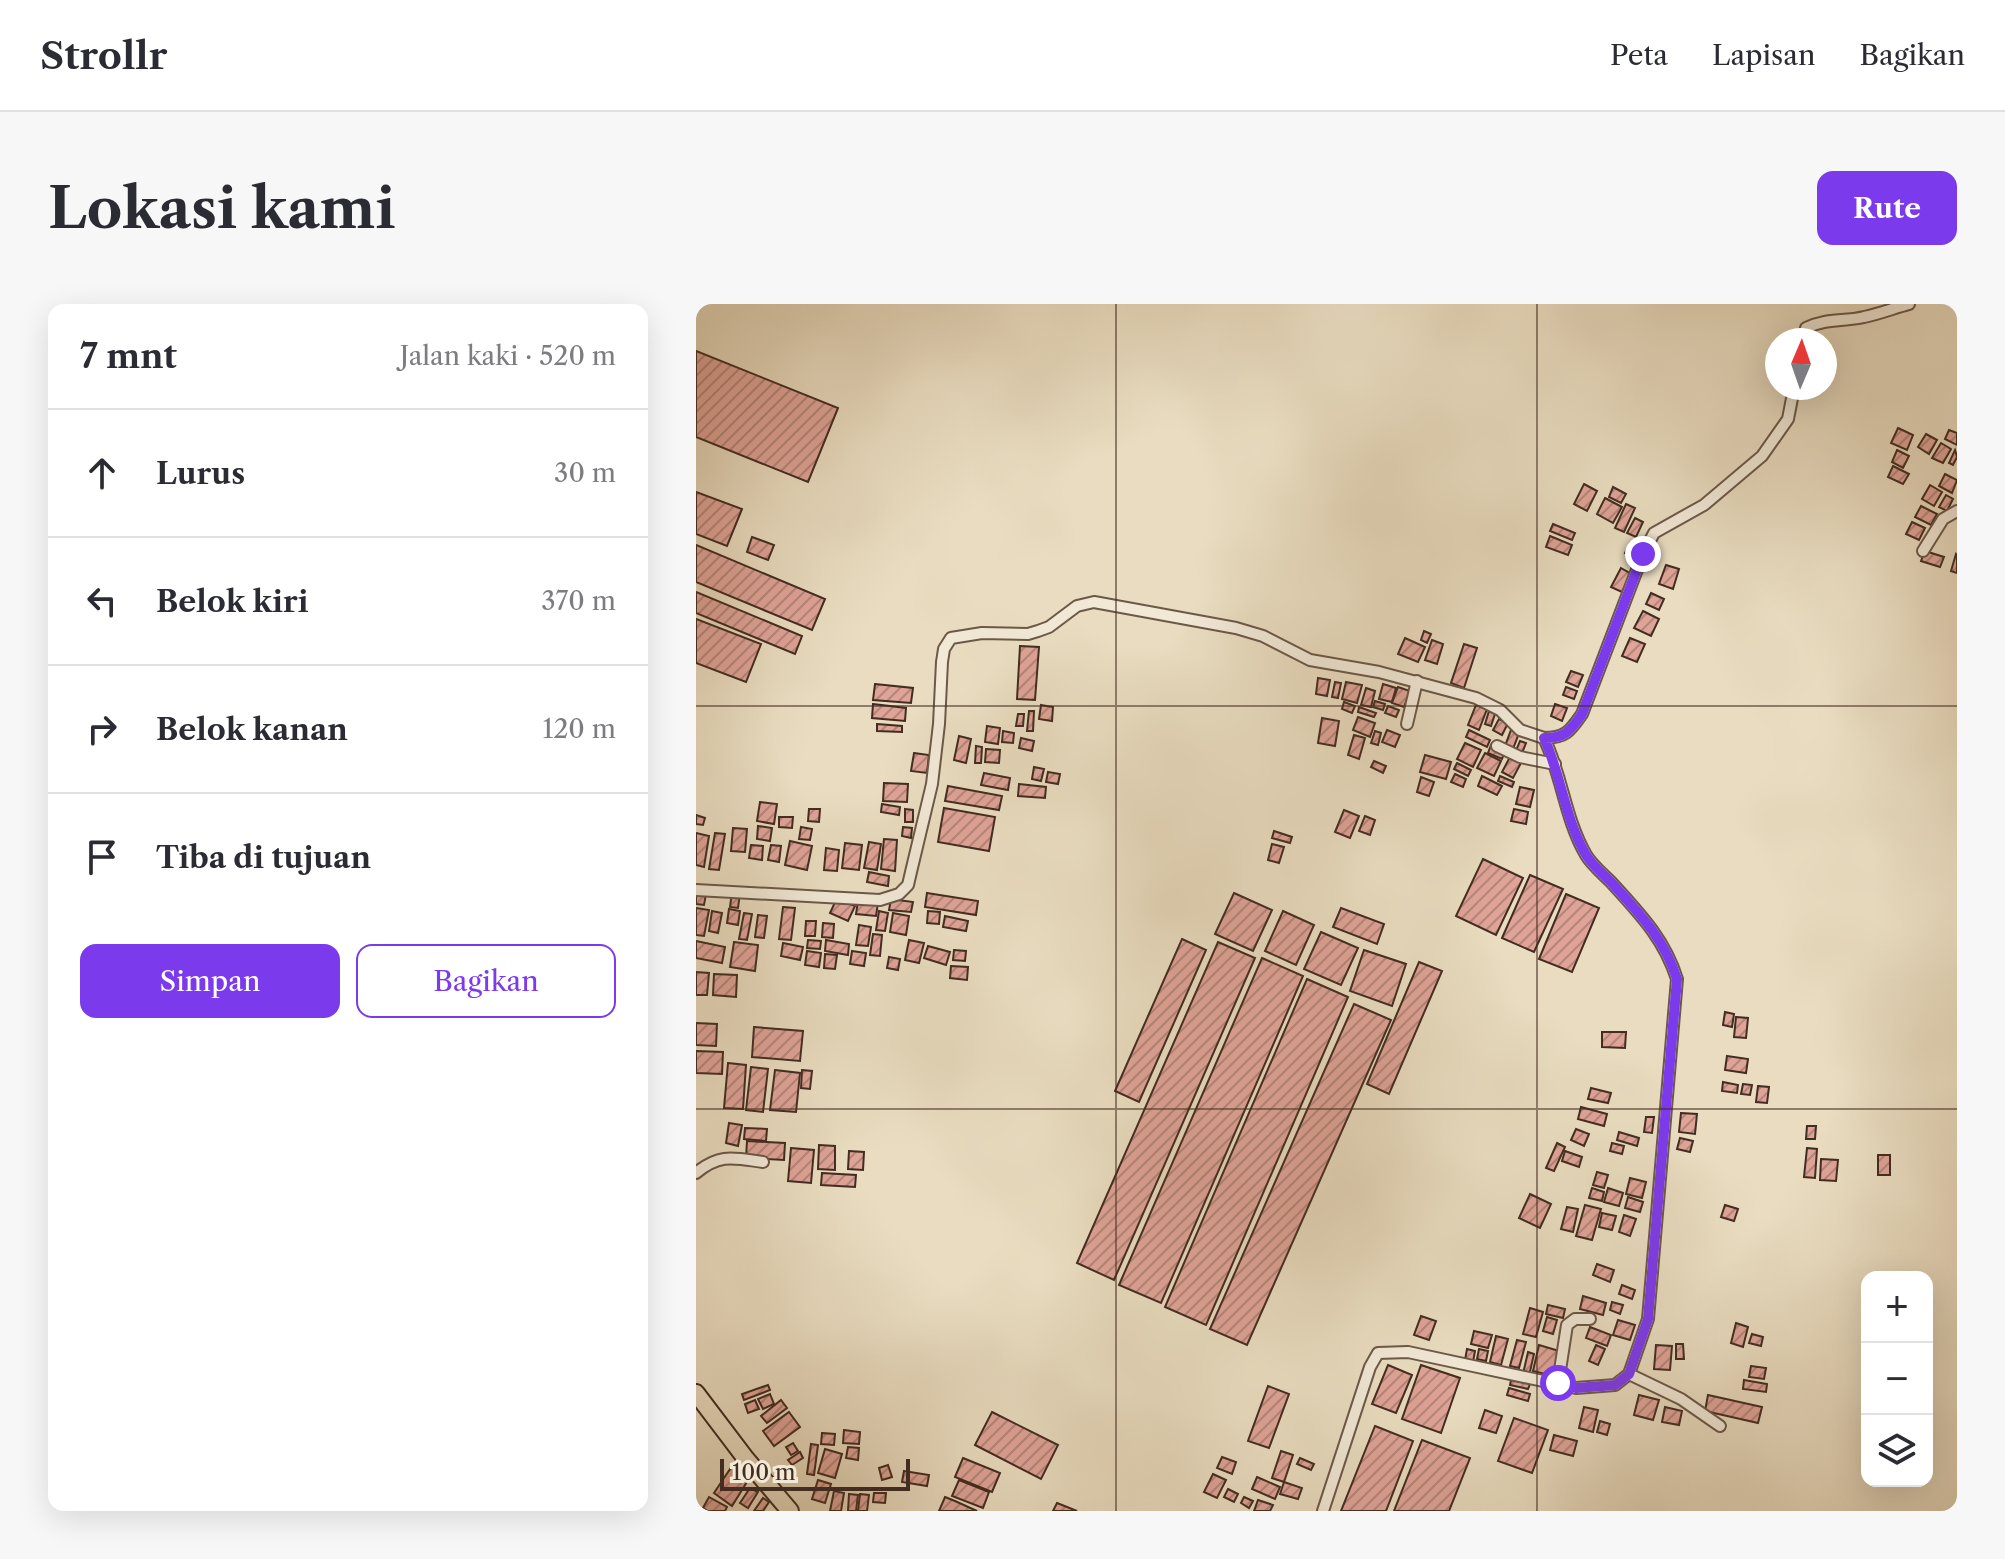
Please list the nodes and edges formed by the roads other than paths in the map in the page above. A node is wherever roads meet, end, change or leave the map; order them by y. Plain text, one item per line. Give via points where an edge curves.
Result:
1 (1909, 304) edge
2 (1806, 328) edge
3 (1792, 400) edge
4 (1957, 511) edge
5 (1923, 551) dead end
6 (1417, 681) junction
7 (1407, 724) dead end
8 (1544, 738) junction
9 (1497, 746) dead end
10 (1555, 764) junction
11 (696, 890) edge
12 (763, 1162) dead end
13 (696, 1173) edge
14 (1590, 1319) dead end
15 (1629, 1374) junction
16 (1558, 1383) junction
17 (696, 1393) edge
18 (1720, 1426) dead end
19 (790, 1511) edge
20 (1323, 1511) edge

1 - 2 street
3 - 8 street via 1788,419 1762,456 1704,505 1654,533 1582,714 1569,734
4 - 5 street via 1943,519
6 - 7 street
6 - 8 street via 1476,698 1500,710 1520,730
6 - 11 street via 1310,660 1236,628 1094,602 1077,606 1038,631 951,638 942,662 932,784 908,885 899,894 880,900
8 - 10 street
9 - 10 street
10 - 15 street via 1576,837 1588,859 1655,932 1677,979 1648,1319
12 - 13 street via 715,1159
14 - 16 street via 1567,1325
15 - 16 street via 1615,1385 1576,1388
15 - 18 street via 1681,1399
16 - 20 street via 1408,1352 1378,1353
17 - 19 highway

